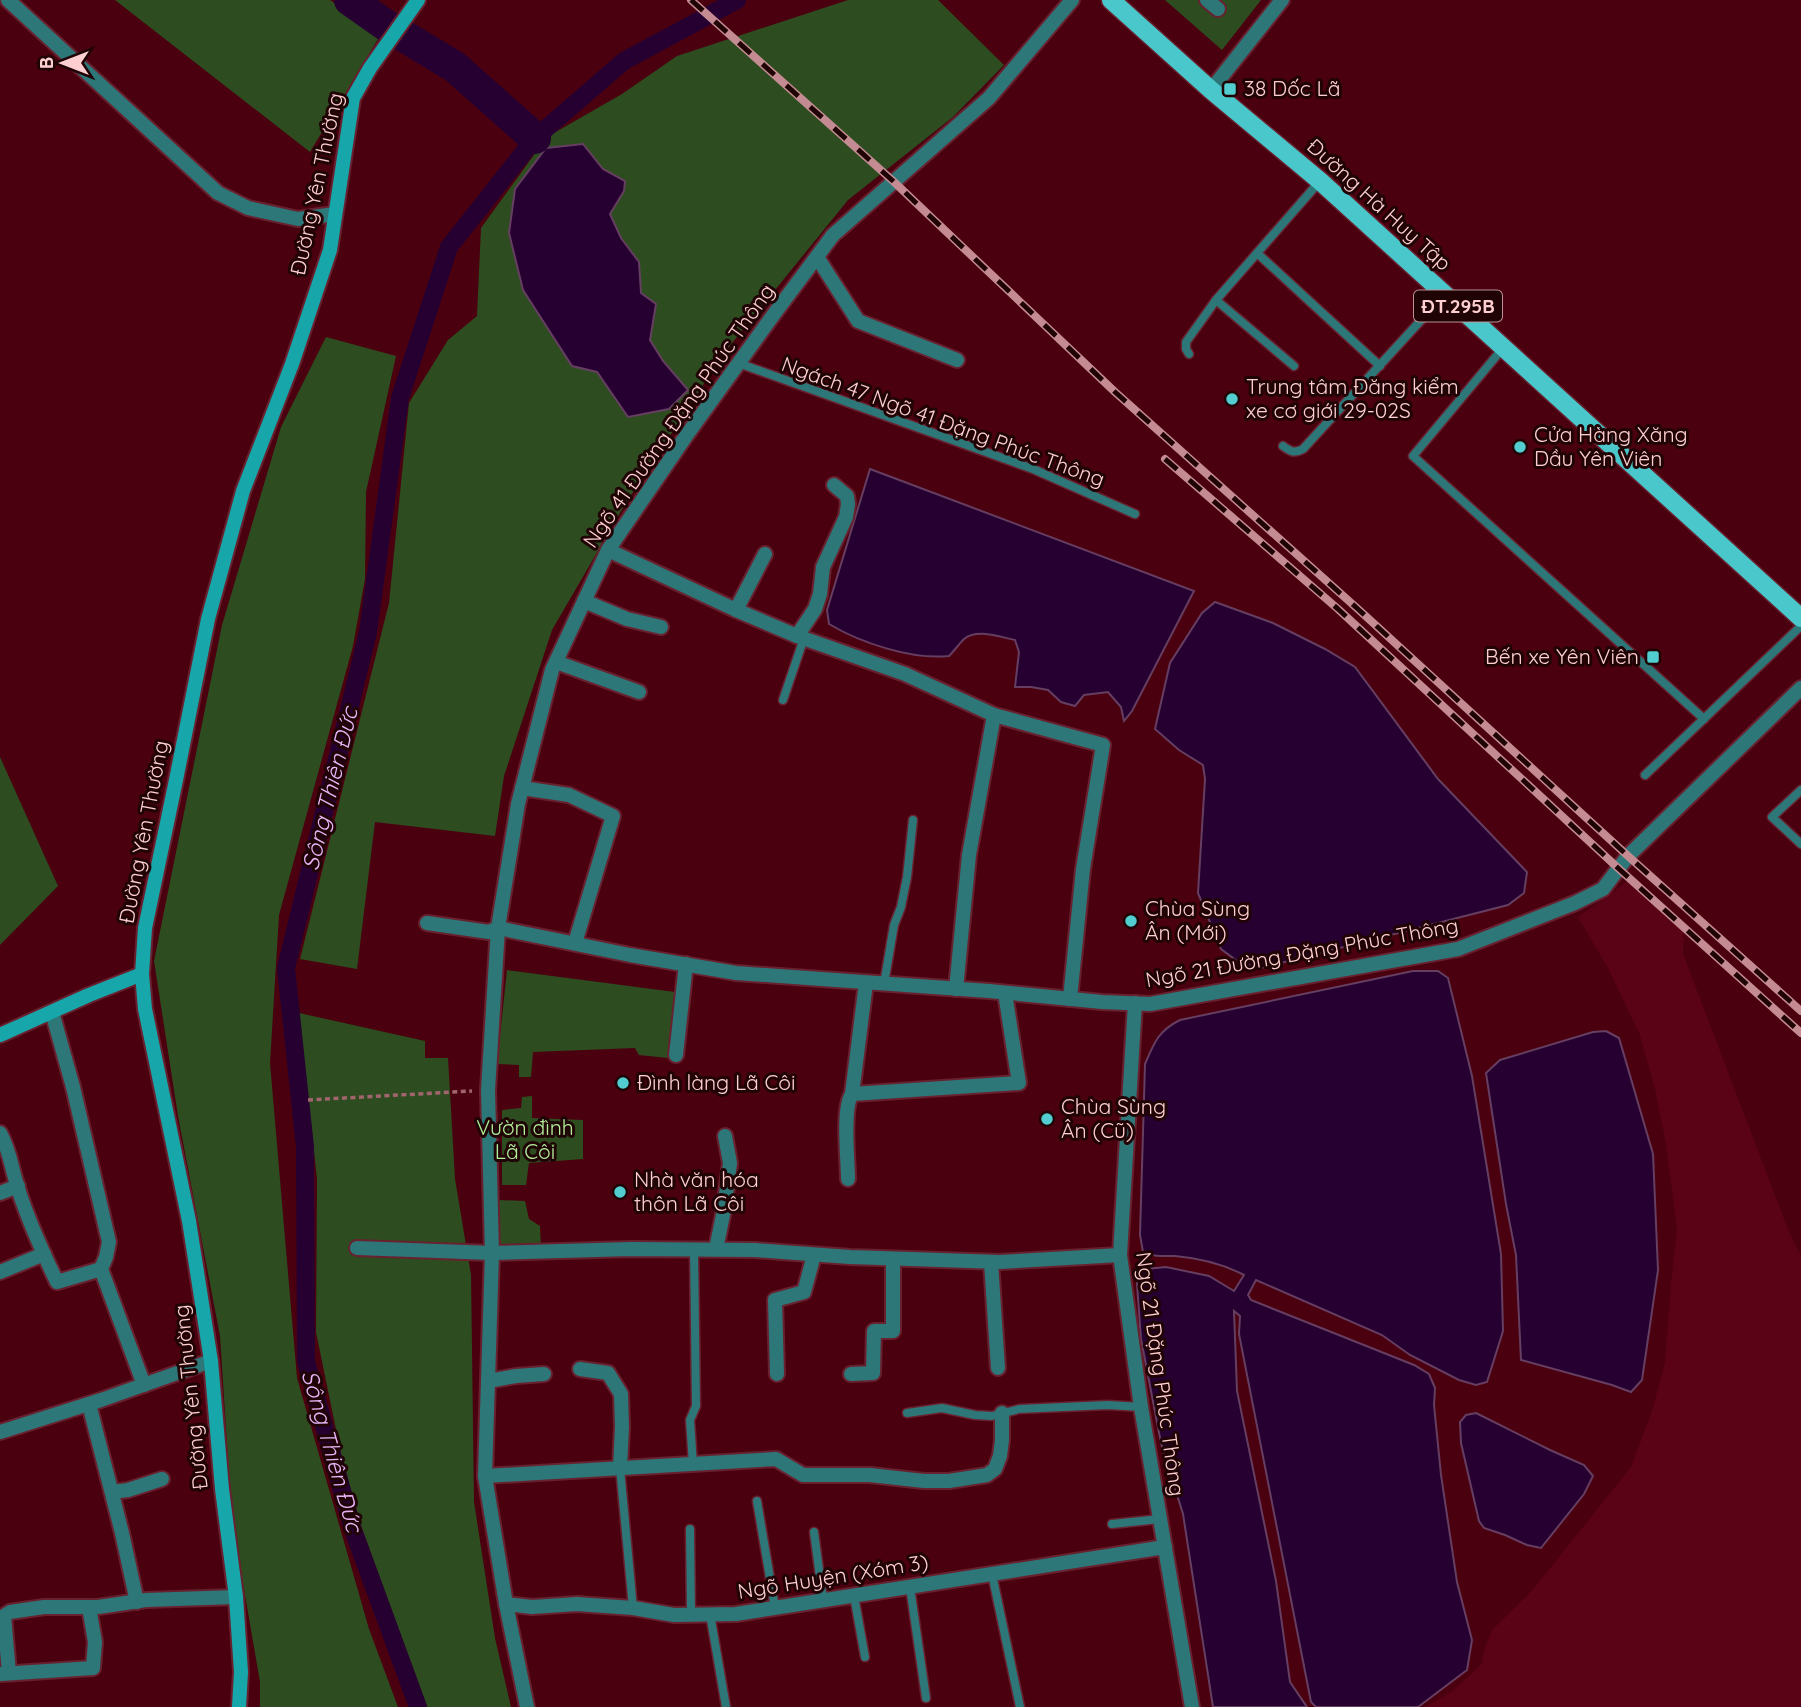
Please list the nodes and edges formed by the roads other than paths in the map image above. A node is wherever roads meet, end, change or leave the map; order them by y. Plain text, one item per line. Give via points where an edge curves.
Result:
1 (8, 0) edge
2 (418, 0) edge
3 (1073, 0) edge
4 (1111, 0) edge
5 (1282, 0) edge
6 (1211, 90) junction
7 (1320, 180) junction
8 (335, 214) junction
9 (1257, 253) junction
10 (817, 257) junction
11 (1445, 294) junction
12 (1216, 300) junction
13 (1503, 347) junction
14 (1189, 354) dead end
15 (957, 360) dead end
16 (738, 363) junction
17 (1294, 366) dead end
18 (1380, 366) junction
19 (1283, 446) dead end
20 (834, 485) dead end
21 (1135, 514) dead end
22 (608, 550) junction
23 (765, 554) dead end
24 (584, 601) junction
25 (736, 610) junction
26 (1801, 618) edge
27 (1801, 626) edge
28 (661, 627) dead end
29 (801, 637) junction
30 (556, 662) junction
31 (1801, 688) edge
32 (639, 692) dead end
33 (783, 700) dead end
34 (994, 715) junction
35 (1704, 719) junction
36 (1645, 775) dead end
37 (522, 788) junction
38 (1801, 790) edge
39 (913, 820) dead end
40 (1801, 844) edge
41 (427, 923) dead end
42 (498, 928) junction
43 (575, 943) junction
44 (686, 964) junction
45 (142, 974) junction
46 (866, 983) junction
47 (884, 984) junction
48 (956, 989) junction
49 (1005, 993) junction
50 (1070, 999) junction
51 (1135, 1003) junction
52 (52, 1012) junction
53 (1, 1032) edge
54 (676, 1055) dead end
55 (852, 1094) junction
56 (0, 1133) edge
57 (725, 1136) dead end
58 (848, 1179) dead end
59 (18, 1186) junction
60 (0, 1193) edge
61 (358, 1248) dead end
62 (694, 1249) junction
63 (716, 1250) junction
64 (492, 1253) junction
65 (44, 1254) junction
66 (814, 1255) junction
67 (1120, 1255) junction
68 (893, 1259) junction
69 (991, 1262) junction
70 (101, 1269) junction
71 (0, 1272) edge
72 (211, 1361) junction
73 (998, 1368) dead end
74 (580, 1369) dead end
75 (544, 1374) dead end
76 (777, 1374) dead end
77 (851, 1374) dead end
78 (488, 1381) junction
79 (144, 1385) junction
80 (89, 1404) junction
81 (1141, 1407) junction
82 (907, 1413) dead end
83 (1002, 1413) junction
84 (0, 1432) edge
85 (693, 1464) junction
86 (620, 1468) junction
87 (485, 1476) junction
88 (162, 1479) dead end
89 (112, 1492) junction
90 (757, 1501) dead end
91 (1160, 1520) junction
92 (1112, 1524) dead end
93 (690, 1529) dead end
94 (814, 1532) dead end
95 (1165, 1547) junction
96 (992, 1574) junction
97 (910, 1587) junction
98 (854, 1595) junction
99 (236, 1597) junction
100 (822, 1600) junction
101 (137, 1602) junction
102 (506, 1604) junction
103 (89, 1607) junction
104 (633, 1608) junction
105 (775, 1608) junction
106 (691, 1614) junction
107 (710, 1614) junction
108 (865, 1657) dead end
109 (4, 1674) edge
110 (926, 1698) dead end
111 (239, 1707) edge
112 (527, 1707) edge
113 (726, 1707) edge
114 (1020, 1707) edge
115 (1192, 1707) edge

1 - 8 street via 218,193 248,208 298,219
2 - 8 main road, Đường Yên Thường via 354,98
3 - 10 street, Ngõ 41 Đường Đặng Phúc Thông via 989,98 833,235
4 - 6 main road, Đường Hà Huy Tập / ĐT.295B
5 - 6 street
6 - 7 main road, Đường Hà Huy Tập / ĐT.295B
7 - 9 lane
7 - 11 main road, Đường Hà Huy Tập / ĐT.295B
8 - 45 main road, Đường Yên Thường via 330,250 243,491 208,618 145,928
9 - 12 lane
9 - 18 lane
10 - 15 street via 858,321
10 - 16 street, Ngõ 41 Đường Đặng Phúc Thông
11 - 13 main road, Đường Hà Huy Tập / ĐT.295B
11 - 18 lane
12 - 14 lane via 1186,342
12 - 17 lane
13 - 26 main road, Đường Hà Huy Tập / ĐT.295B
13 - 35 lane via 1413,456
16 - 21 lane, Ngách 47 Ngõ 41 Đặng Phúc Thông via 1033,469
16 - 22 street, Ngõ 41 Đường Đặng Phúc Thông
18 - 19 lane via 1303,449 1291,452
20 - 29 street via 847,496 846,517 823,567 820,594
22 - 24 street, Ngõ 41 Đường Đặng Phúc Thông
22 - 25 street
23 - 25 street
24 - 28 street
24 - 30 street, Ngõ 41 Đường Đặng Phúc Thông
25 - 29 street
27 - 35 lane
29 - 33 lane
29 - 34 street via 905,674
30 - 32 street
30 - 37 street, Ngõ 41 Đường Đặng Phúc Thông
31 - 51 street, Ngõ 21 Đường Đặng Phúc Thông via 1628,856 1603,888 1575,903 1458,949
34 - 48 street via 969,855
34 - 50 street via 1103,746 1083,869
35 - 36 lane
37 - 42 street, Ngõ 41 Đường Đặng Phúc Thông
37 - 43 street via 569,796 613,816
38 - 40 lane via 1772,817
39 - 47 lane via 907,877
41 - 42 street, Ngõ 21 Đường Đặng Phúc Thông via 489,932
42 - 43 street, Ngõ 21 Đường Đặng Phúc Thông
42 - 64 street, Ngõ 41 Đường Đặng Phúc Thông via 488,1090
43 - 44 street, Ngõ 21 Đường Đặng Phúc Thông
44 - 46 street, Ngõ 21 Đường Đặng Phúc Thông via 736,973
44 - 54 street
45 - 52 main road
45 - 72 main road, Đường Yên Thường
46 - 47 street, Ngõ 21 Đường Đặng Phúc Thông
46 - 55 street
47 - 48 street, Ngõ 21 Đường Đặng Phúc Thông
48 - 49 street, Ngõ 21 Đường Đặng Phúc Thông
49 - 50 street, Ngõ 21 Đường Đặng Phúc Thông
49 - 55 street via 1019,1083
50 - 51 street, Ngõ 21 Đường Đặng Phúc Thông
51 - 67 street, Ngõ 21 Đặng Phúc Thông
52 - 53 main road
52 - 70 street via 109,1242
55 - 58 street via 847,1111
56 - 59 street
57 - 63 street via 730,1163
59 - 60 street
59 - 65 street
61 - 64 street
62 - 63 street
62 - 64 street
62 - 85 lane
63 - 66 street
64 - 78 street, Ngõ 41 Đường Đặng Phúc Thông
65 - 70 street via 57,1282
65 - 71 street
66 - 68 street
66 - 76 street via 804,1292 775,1300
67 - 69 street
67 - 81 street, Ngõ 21 Đặng Phúc Thông
68 - 69 street
68 - 77 street via 893,1331 874,1331 873,1373
69 - 73 street
70 - 79 street
72 - 79 street
72 - 99 main road, Đường Yên Thường
74 - 86 street via 608,1373 621,1394
75 - 78 street
78 - 87 street, Ngõ 41 Đường Đặng Phúc Thông
79 - 80 street
80 - 84 street
80 - 89 street
81 - 83 lane via 1083,1406
81 - 91 street, Ngõ 21 Đặng Phúc Thông
82 - 83 lane via 942,1408 975,1415
83 - 85 street via 1000,1456 987,1475 924,1480 803,1475 776,1459
85 - 86 street
86 - 87 street
86 - 104 lane
87 - 102 street, Ngõ 41 Đường Đặng Phúc Thông
88 - 89 street
89 - 101 street
90 - 105 lane
91 - 92 lane
91 - 95 street, Ngõ 21 Đặng Phúc Thông
93 - 106 lane
94 - 100 lane
95 - 96 street, Ngõ Huyện (Xóm 3)
95 - 115 street, Ngõ 21 Đặng Phúc Thông
96 - 97 street, Ngõ Huyện (Xóm 3)
96 - 114 lane
97 - 98 street, Ngõ Huyện (Xóm 3)
97 - 110 lane
98 - 100 street, Ngõ Huyện (Xóm 3)
98 - 108 lane
99 - 101 street
99 - 111 main road, Đường Yên Thường
100 - 105 street, Ngõ Huyện (Xóm 3)
101 - 103 street
102 - 104 street, Ngõ Huyện (Xóm 3)
102 - 112 street, Ngõ 41 Đường Đặng Phúc Thông
103 - 109 street via 44,1607 4,1616
103 - 109 street via 95,1642 93,1668
104 - 106 street, Ngõ Huyện (Xóm 3)
105 - 107 street, Ngõ Huyện (Xóm 3)
106 - 107 street, Ngõ Huyện (Xóm 3)
107 - 113 lane

